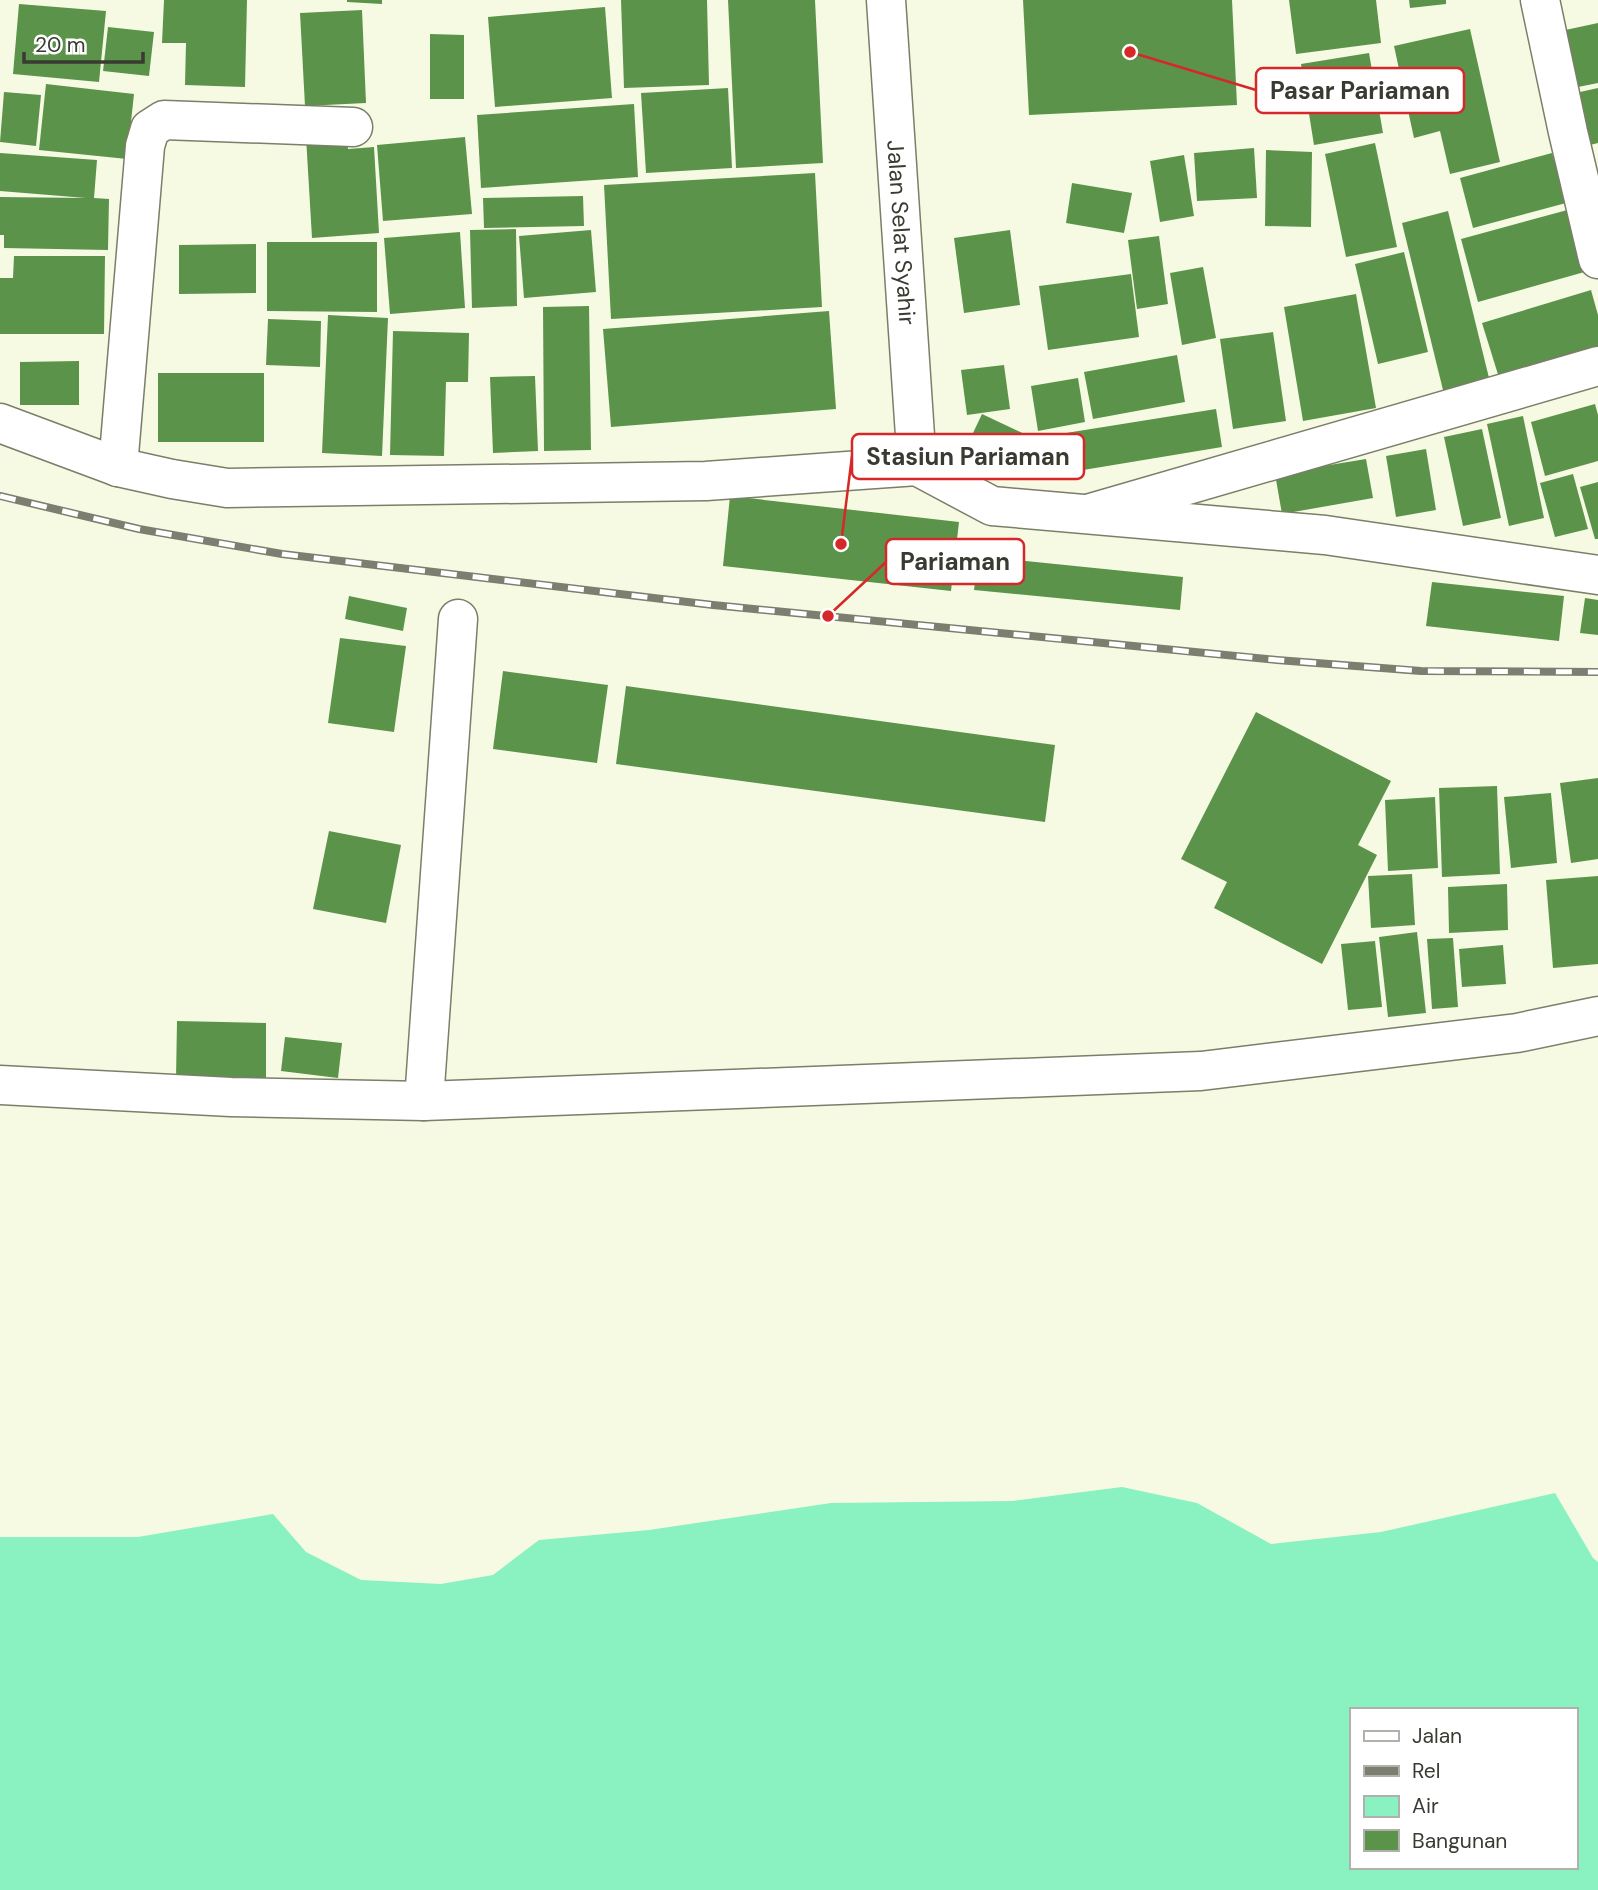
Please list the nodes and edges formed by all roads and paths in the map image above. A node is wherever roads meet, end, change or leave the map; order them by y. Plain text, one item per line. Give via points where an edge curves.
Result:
1 (886, 0) edge
2 (1540, 0) edge
3 (353, 127) dead end
4 (1598, 259) edge
5 (1598, 366) edge
6 (0, 423) edge
7 (917, 466) junction
8 (118, 467) junction
9 (1091, 513) junction
10 (1598, 575) edge
11 (458, 619) dead end
12 (1598, 1016) edge
13 (0, 1085) edge
14 (424, 1101) junction

1 - 7 street, Jalan Selat Syahir
2 - 4 street
3 - 8 street via 164,120 150,129
5 - 9 street
6 - 8 street
7 - 8 street via 706,481 227,488
7 - 9 street via 992,506
9 - 10 street via 1325,535
11 - 14 street
12 - 14 street via 1517,1033 1201,1071
13 - 14 street

